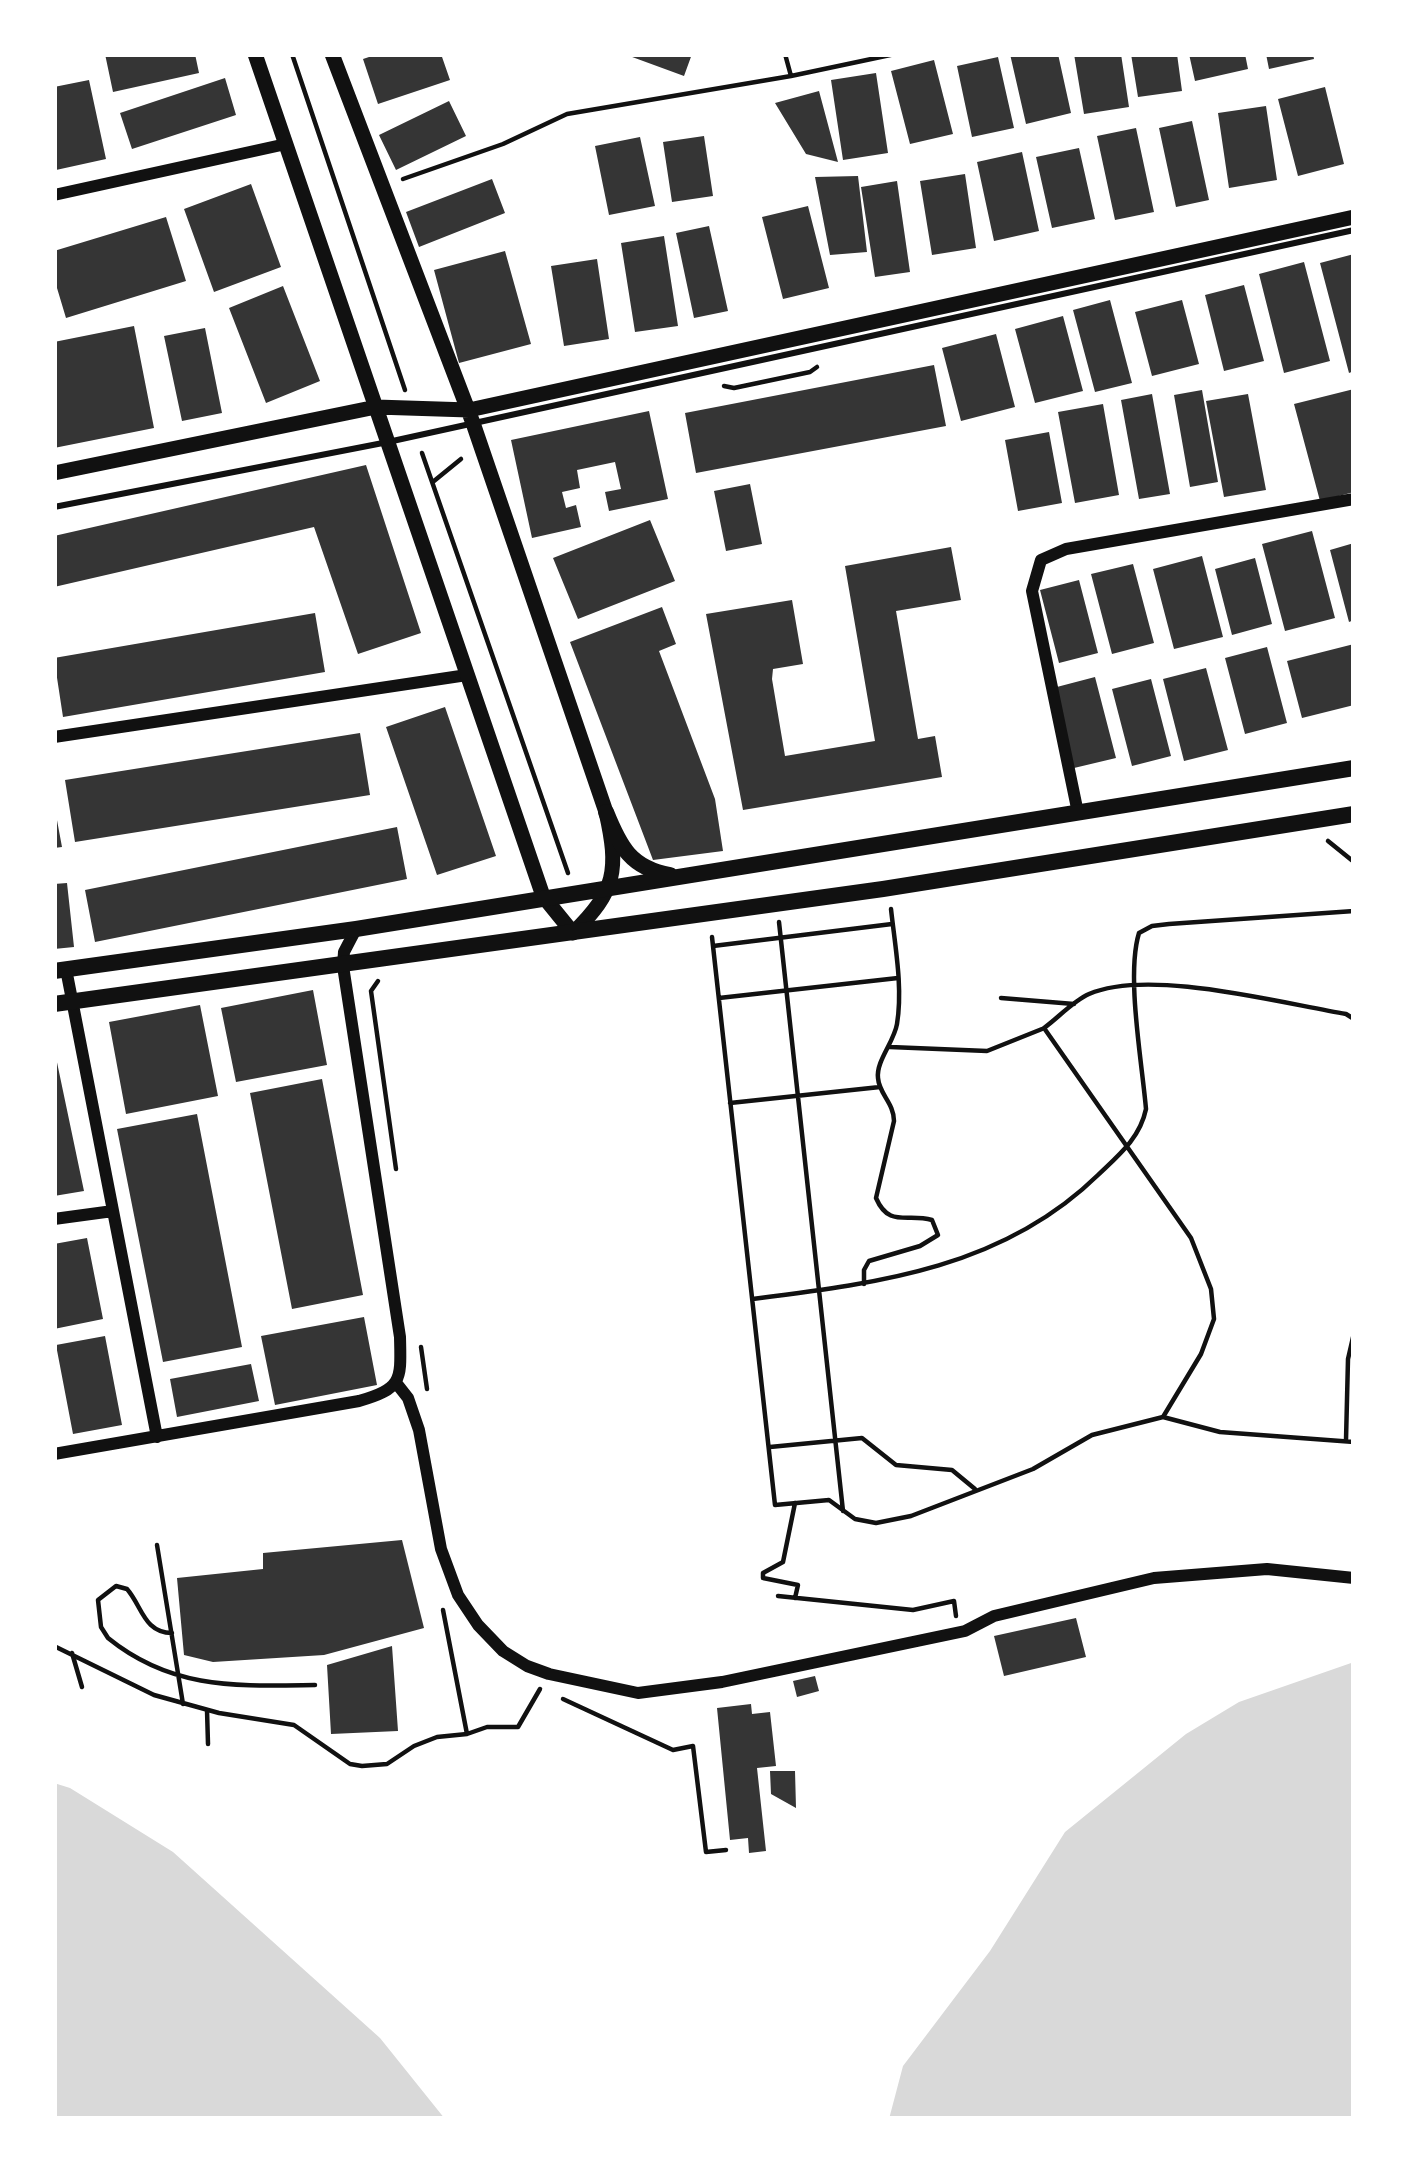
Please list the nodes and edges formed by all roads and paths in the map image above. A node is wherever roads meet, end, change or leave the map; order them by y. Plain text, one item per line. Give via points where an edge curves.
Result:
1 (255, 54) edge
2 (292, 54) edge
3 (332, 54) edge
4 (785, 54) edge
5 (895, 54) edge
6 (791, 76) junction
7 (286, 144) junction
8 (380, 187) junction
9 (54, 195) edge
10 (1354, 217) edge
11 (1354, 230) edge
12 (403, 381) dead end
13 (376, 407) junction
14 (471, 417) junction
15 (388, 442) junction
16 (54, 473) edge
17 (434, 481) dead end
18 (1354, 499) edge
19 (54, 507) edge
20 (467, 675) junction
21 (54, 736) edge
22 (1354, 768) edge
23 (606, 812) junction
24 (1078, 813) junction
25 (1354, 814) edge
26 (1328, 842) dead end
27 (1354, 862) edge
28 (683, 878) junction
29 (610, 890) junction
30 (574, 892) junction
31 (543, 896) junction
32 (778, 904) junction
33 (891, 909) dead end
34 (1354, 911) edge
35 (892, 924) junction
36 (356, 929) junction
37 (572, 933) junction
38 (712, 937) dead end
39 (781, 938) junction
40 (712, 946) junction
41 (343, 965) junction
42 (60, 970) edge
43 (388, 976) dead end
44 (898, 978) junction
45 (1136, 985) junction
46 (787, 991) junction
47 (718, 998) junction
48 (1001, 998) dead end
49 (63, 1003) edge
50 (1074, 1004) junction
51 (1354, 1019) edge
52 (1045, 1028) junction
53 (890, 1047) junction
54 (880, 1087) junction
55 (798, 1096) junction
56 (730, 1103) junction
57 (1127, 1147) junction
58 (397, 1171) dead end
59 (113, 1211) junction
60 (54, 1219) edge
61 (864, 1284) junction
62 (819, 1291) junction
63 (752, 1299) junction
64 (419, 1328) dead end
65 (1354, 1333) edge
66 (399, 1379) junction
67 (429, 1406) dead end
68 (1163, 1417) junction
69 (157, 1437) junction
70 (836, 1440) junction
71 (1346, 1440) junction
72 (1354, 1442) edge
73 (769, 1448) junction
74 (54, 1454) edge
75 (975, 1489) junction
76 (796, 1503) junction
77 (844, 1511) junction
78 (157, 1545) dead end
79 (1354, 1578) edge
80 (439, 1593) dead end
81 (778, 1596) dead end
82 (795, 1599) junction
83 (945, 1603) dead end
84 (172, 1633) junction
85 (54, 1646) edge
86 (72, 1653) junction
87 (550, 1675) junction
88 (179, 1678) junction
89 (315, 1685) dead end
90 (82, 1688) dead end
91 (559, 1697) dead end
92 (183, 1704) junction
93 (207, 1710) junction
94 (467, 1734) junction
95 (208, 1744) dead end
96 (727, 1850) dead end

1 - 7 street
2 - 12 path
3 - 8 street
4 - 6 path
5 - 6 path
6 - 8 path via 567,114
7 - 9 street
7 - 13 street
8 - 14 street
10 - 14 street
11 - 14 lane
13 - 14 street
13 - 15 street
13 - 16 street
14 - 15 lane
14 - 23 street
15 - 19 lane
15 - 20 street
17 - 30 path
18 - 24 street via 1066,549 1041,560 1032,591
20 - 21 street
20 - 31 street
22 - 24 main road
23 - 28 main road via 633,862
23 - 29 street
24 - 28 main road
25 - 32 main road
26 - 27 path
28 - 29 main road
29 - 30 main road
29 - 37 street
30 - 31 main road
31 - 36 main road
31 - 37 street
32 - 37 main road
32 - 39 path
33 - 35 path
34 - 45 path via 1152,926 1135,947
35 - 39 path
35 - 44 path
36 - 41 street
36 - 42 main road
37 - 41 main road
38 - 40 path
39 - 40 path
39 - 46 path
40 - 47 path
41 - 49 main road
41 - 66 street via 400,1337
42 - 49 street
43 - 58 path via 371,991
44 - 46 path
44 - 53 path
45 - 50 path
45 - 51 path
45 - 57 path via 1146,1109
46 - 47 path
46 - 55 path
47 - 56 path
48 - 50 path
49 - 59 street
50 - 52 path
52 - 53 path via 987,1051
52 - 57 path
53 - 54 path
54 - 55 path
54 - 61 path via 894,1121 876,1198 887,1216 932,1220 938,1235 869,1262
55 - 56 path
55 - 62 path
56 - 63 path
57 - 61 path via 1014,1239 936,1269
57 - 68 path via 1191,1238 1211,1289 1214,1319 1201,1354
59 - 60 street
59 - 69 street
61 - 62 path
62 - 63 path
62 - 70 path
63 - 73 path
64 - 67 path
65 - 71 path
66 - 69 street via 387,1393 359,1401
66 - 87 street via 458,1594 503,1651
68 - 71 path via 1276,1439
68 - 75 path via 1092,1435 1033,1469
69 - 74 street
70 - 73 path
70 - 75 path via 862,1438 896,1465 952,1470
70 - 77 path
71 - 72 path
73 - 76 path via 776,1505
75 - 77 path via 894,1520
76 - 77 path via 829,1500
76 - 82 path via 783,1562 763,1574 797,1585
78 - 84 path
79 - 87 street via 1268,1569 1154,1578 958,1632 638,1693
80 - 94 path
81 - 82 path
82 - 83 path via 913,1610
84 - 88 path
84 - 88 path via 146,1622 127,1589 116,1586 98,1600 108,1637
85 - 86 path
86 - 90 path
86 - 92 path
87 - 94 path via 518,1727
88 - 89 path
88 - 92 path
91 - 96 path via 673,1750 693,1746 706,1852
92 - 93 path
93 - 94 path via 294,1725 350,1764 375,1767 437,1737
93 - 95 path

